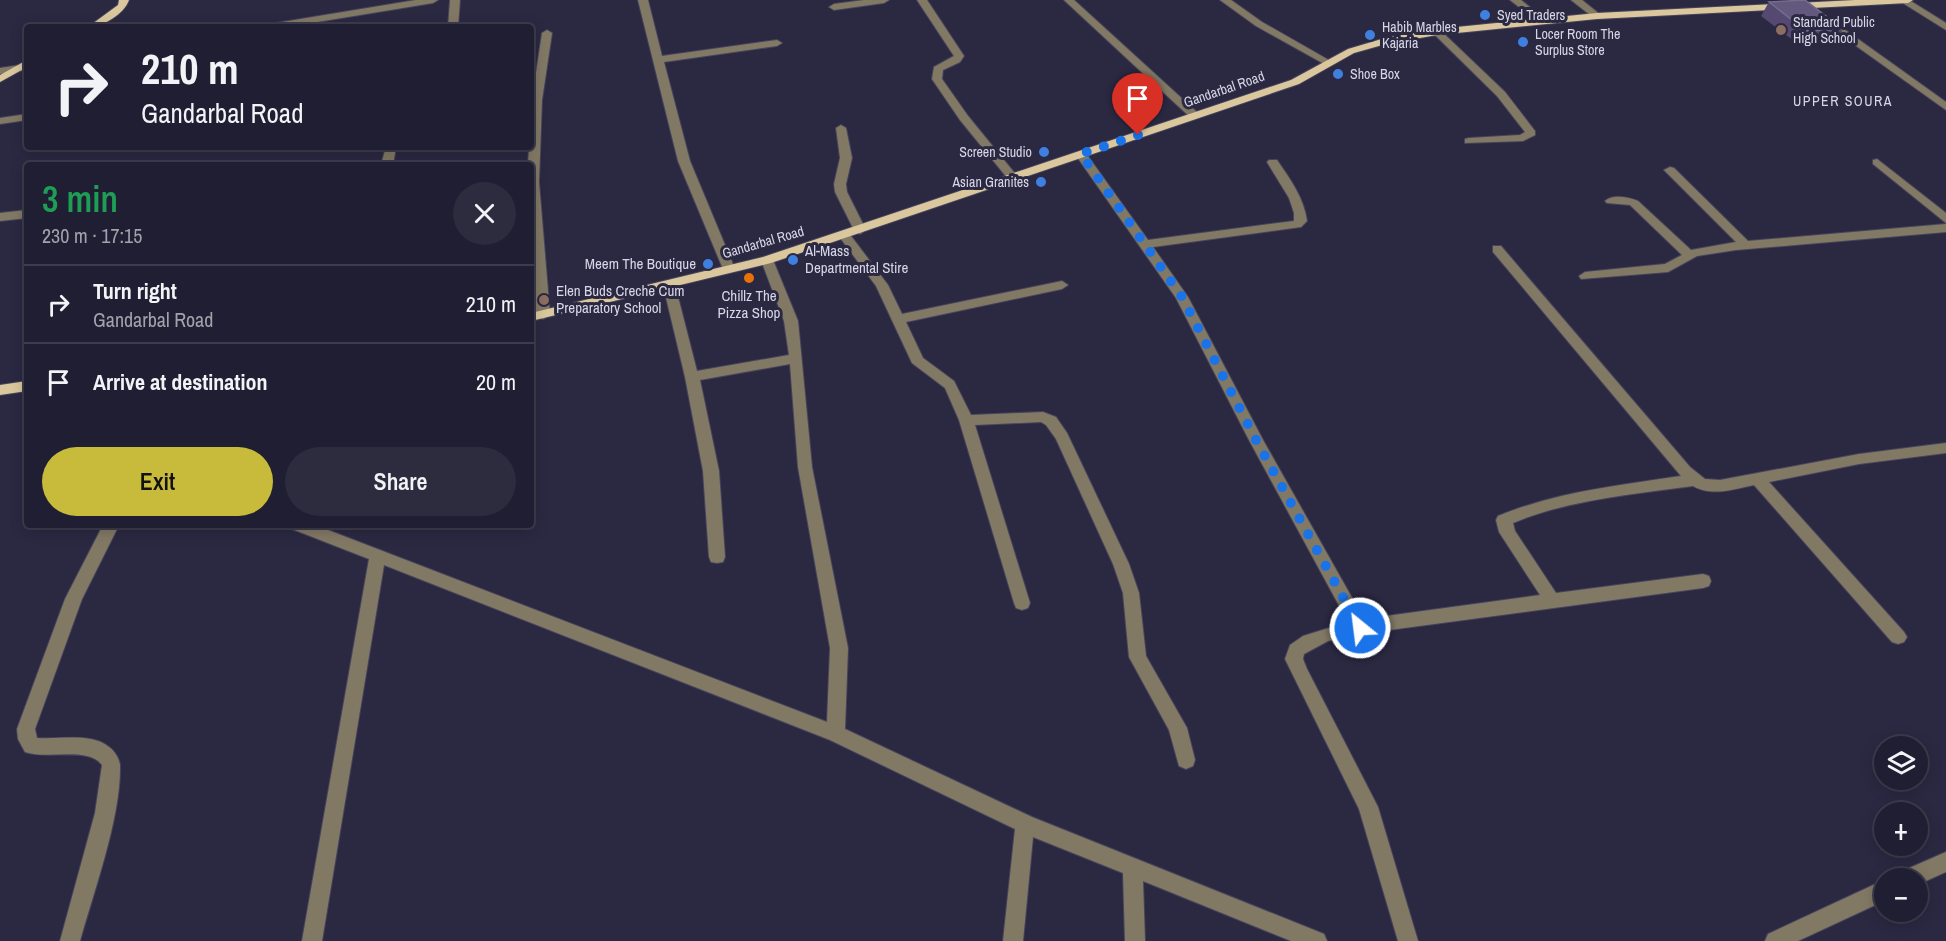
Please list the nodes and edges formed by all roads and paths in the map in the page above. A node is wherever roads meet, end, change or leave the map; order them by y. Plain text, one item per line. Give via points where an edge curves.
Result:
1 (124, 0) edge
2 (362, 0) edge
3 (433, 0) edge
4 (455, 0) edge
5 (643, 0) edge
6 (884, 0) edge
7 (921, 0) edge
8 (1069, 0) edge
9 (1225, 0) edge
10 (1515, 0) edge
11 (1576, 0) edge
12 (1903, 0) edge
13 (1908, 0) edge
14 (1878, 1) edge
15 (1825, 3) edge
16 (1807, 6) junction
17 (834, 7) dead end
18 (361, 12) junction
19 (1597, 16) junction
20 (1541, 20) junction
21 (97, 24) edge
22 (288, 24) edge
23 (453, 24) edge
24 (1946, 27) edge
25 (1437, 32) junction
26 (547, 33) dead end
27 (777, 43) dead end
28 (658, 60) junction
29 (1329, 63) junction
30 (24, 66) edge
31 (16, 68) junction
32 (0, 71) edge
33 (0, 79) edge
34 (1946, 107) edge
35 (1195, 116) junction
36 (24, 117) edge
37 (0, 121) edge
38 (840, 128) dead end
39 (1468, 141) dead end
40 (1081, 154) junction
41 (534, 162) edge
42 (1273, 162) dead end
43 (1877, 162) dead end
44 (1670, 170) dead end
45 (1013, 178) junction
46 (1611, 201) dead end
47 (24, 214) edge
48 (534, 216) edge
49 (0, 217) edge
50 (1946, 219) edge
51 (1946, 228) edge
52 (860, 230) junction
53 (844, 235) junction
54 (1146, 244) junction
55 (1745, 245) junction
56 (1497, 249) dead end
57 (1690, 256) junction
58 (767, 260) junction
59 (729, 269) junction
60 (1585, 276) dead end
61 (669, 285) junction
62 (1062, 285) dead end
63 (537, 316) edge
64 (899, 319) junction
65 (796, 358) junction
66 (692, 377) junction
67 (24, 386) edge
68 (0, 390) edge
69 (966, 420) junction
70 (1946, 448) edge
71 (1757, 479) junction
72 (1694, 480) junction
73 (109, 528) edge
74 (306, 528) edge
75 (378, 555) junction
76 (717, 557) dead end
77 (1703, 580) dead end
78 (1551, 599) junction
79 (1022, 603) dead end
80 (1360, 628) junction
81 (1898, 637) dead end
82 (837, 734) junction
83 (1186, 760) dead end
84 (1025, 824) junction
85 (1946, 862) edge
86 (1133, 866) junction
87 (1928, 870) edge
88 (1874, 895) edge
89 (70, 941) edge
90 (312, 941) edge
91 (1013, 941) edge
92 (1135, 941) edge
93 (1317, 941) edge
94 (1408, 941) edge
95 (1775, 941) edge

1 - 21 main road via 122,6
2 - 18 street
3 - 18 street
4 - 23 street
5 - 28 street
6 - 17 street
7 - 45 street via 959,56 938,69 937,79 963,118
8 - 35 street
9 - 29 street
10 - 20 street
11 - 19 street
12 - 13 main road, Gandarbal Road
12 - 14 main road, Gandarbal Road
12 - 24 street
14 - 15 main road, Gandarbal Road
15 - 16 main road, Gandarbal Road
16 - 19 main road, Gandarbal Road
16 - 34 street
18 - 22 street
19 - 20 main road, Gandarbal Road
20 - 25 main road, Gandarbal Road
25 - 29 main road, Gandarbal Road via 1385,41 1351,51
25 - 39 street via 1501,94 1531,133 1523,138
26 - 41 street via 537,100
27 - 28 street
28 - 59 street via 684,161
29 - 35 main road, Gandarbal Road via 1295,82
30 - 31 main road
31 - 32 street
31 - 33 main road
35 - 40 main road, Gandarbal Road
36 - 37 street
38 - 52 street via 846,158 841,192
40 - 45 main road, Gandarbal Road
40 - 54 street
42 - 54 street via 1297,204 1301,220 1297,224
43 - 50 street
44 - 55 street
45 - 52 main road, Gandarbal Road
46 - 57 street via 1635,203
47 - 49 street
48 - 63 street
51 - 55 street
52 - 53 main road, Gandarbal Road
53 - 58 main road, Gandarbal Road
53 - 64 street via 882,285
54 - 80 street via 1182,297
55 - 57 street
56 - 72 street
57 - 60 street via 1668,268
58 - 59 main road, Gandarbal Road
58 - 65 street via 790,321
59 - 61 main road, Gandarbal Road
61 - 63 main road, Gandarbal Road
61 - 66 street
62 - 64 street
64 - 69 street via 916,360 948,382
65 - 66 street
65 - 82 street via 805,467 839,648
66 - 76 street via 711,471
67 - 68 main road
69 - 79 street
69 - 83 street via 1043,417 1051,421 1062,437 1121,564 1131,592 1138,657 1178,729
70 - 71 street via 1859,459
71 - 72 street via 1720,486
71 - 81 street
72 - 78 street via 1604,493 1504,520 1507,532
73 - 89 street via 76,591 26,729 32,746 87,748 102,752 111,764 105,813
74 - 75 street
75 - 82 street
75 - 90 street
77 - 78 street
78 - 80 street
80 - 94 street via 1317,637 1296,650 1294,658 1368,807
82 - 84 street
84 - 86 street
84 - 91 street
85 - 87 street
86 - 92 street
86 - 93 street
88 - 95 street

